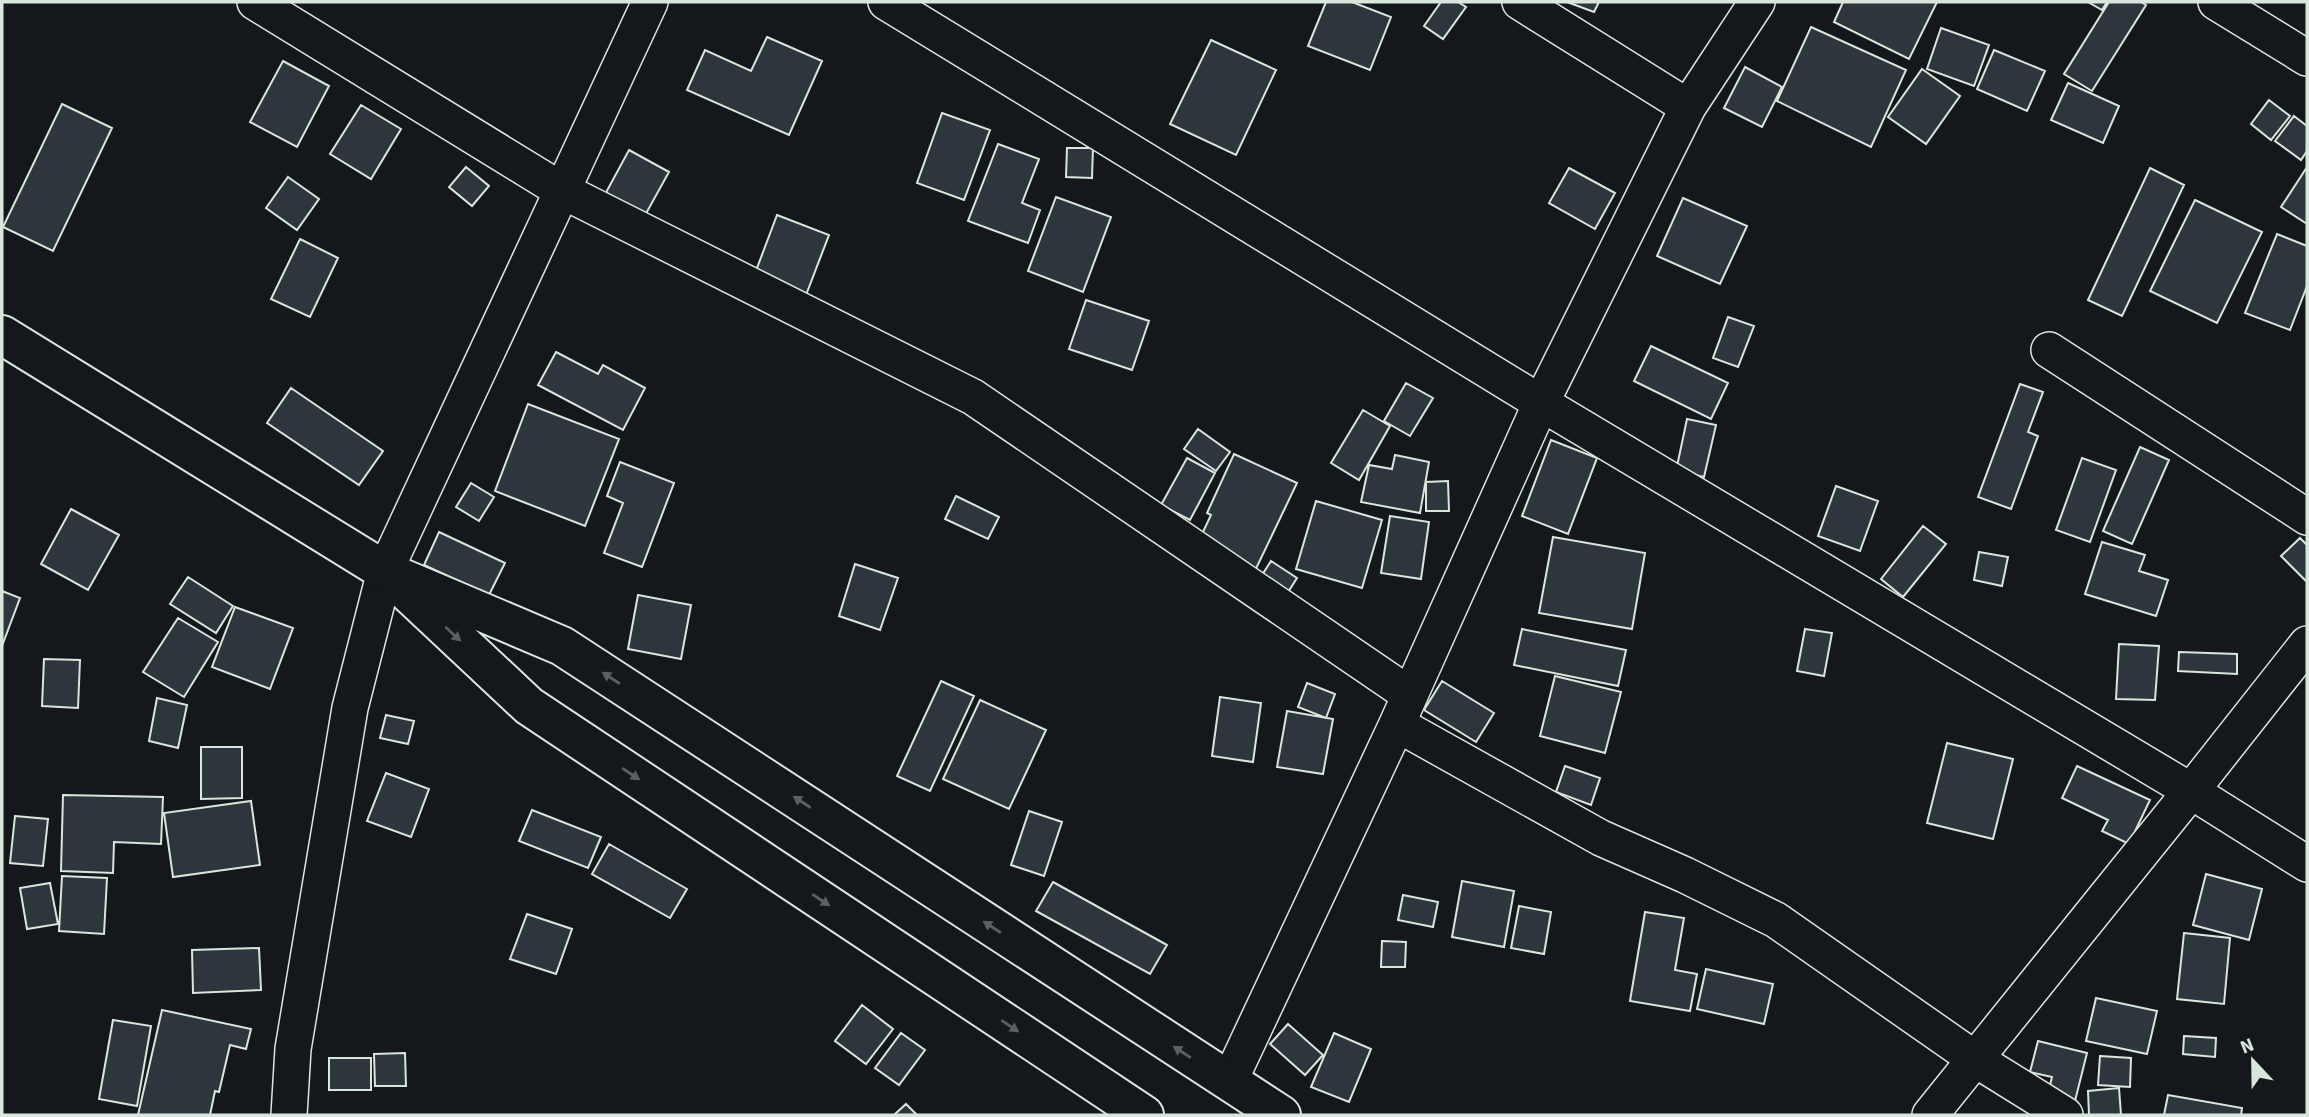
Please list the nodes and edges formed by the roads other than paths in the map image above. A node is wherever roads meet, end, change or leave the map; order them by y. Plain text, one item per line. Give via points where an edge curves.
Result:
1 (255, 2) edge
2 (650, 2) edge
3 (886, 2) edge
4 (1520, 2) edge
5 (1757, 2) edge
6 (2216, 2) edge
7 (2307, 58) edge
8 (1688, 107) junction
9 (561, 190) junction
10 (2, 335) edge
11 (2049, 350) dead end
12 (1541, 403) junction
13 (2307, 517) edge
14 (385, 571) junction
15 (2307, 644) edge
16 (1403, 709) junction
17 (2192, 791) junction
18 (2307, 864) edge
19 (1975, 1059) junction
20 (1229, 1082) junction
21 (289, 1115) edge
22 (1144, 1115) edge
23 (1281, 1115) edge
24 (1930, 1115) edge
25 (2065, 1115) edge

1 - 9 street
2 - 9 street
3 - 12 street
4 - 8 street
5 - 8 street
6 - 7 street
8 - 12 street
9 - 14 street
9 - 16 street via 973,397
10 - 14 main road
11 - 13 street
12 - 16 street
12 - 17 street
20 -> 14 main road via 562,646
14 - 21 street via 350,708 293,1049
14 -> 22 main road via 529,706
15 - 17 street
16 - 19 street via 1601,838 1776,919
16 - 20 street
17 - 18 street
17 - 19 street
19 - 24 street
19 - 25 street
20 - 23 main road

